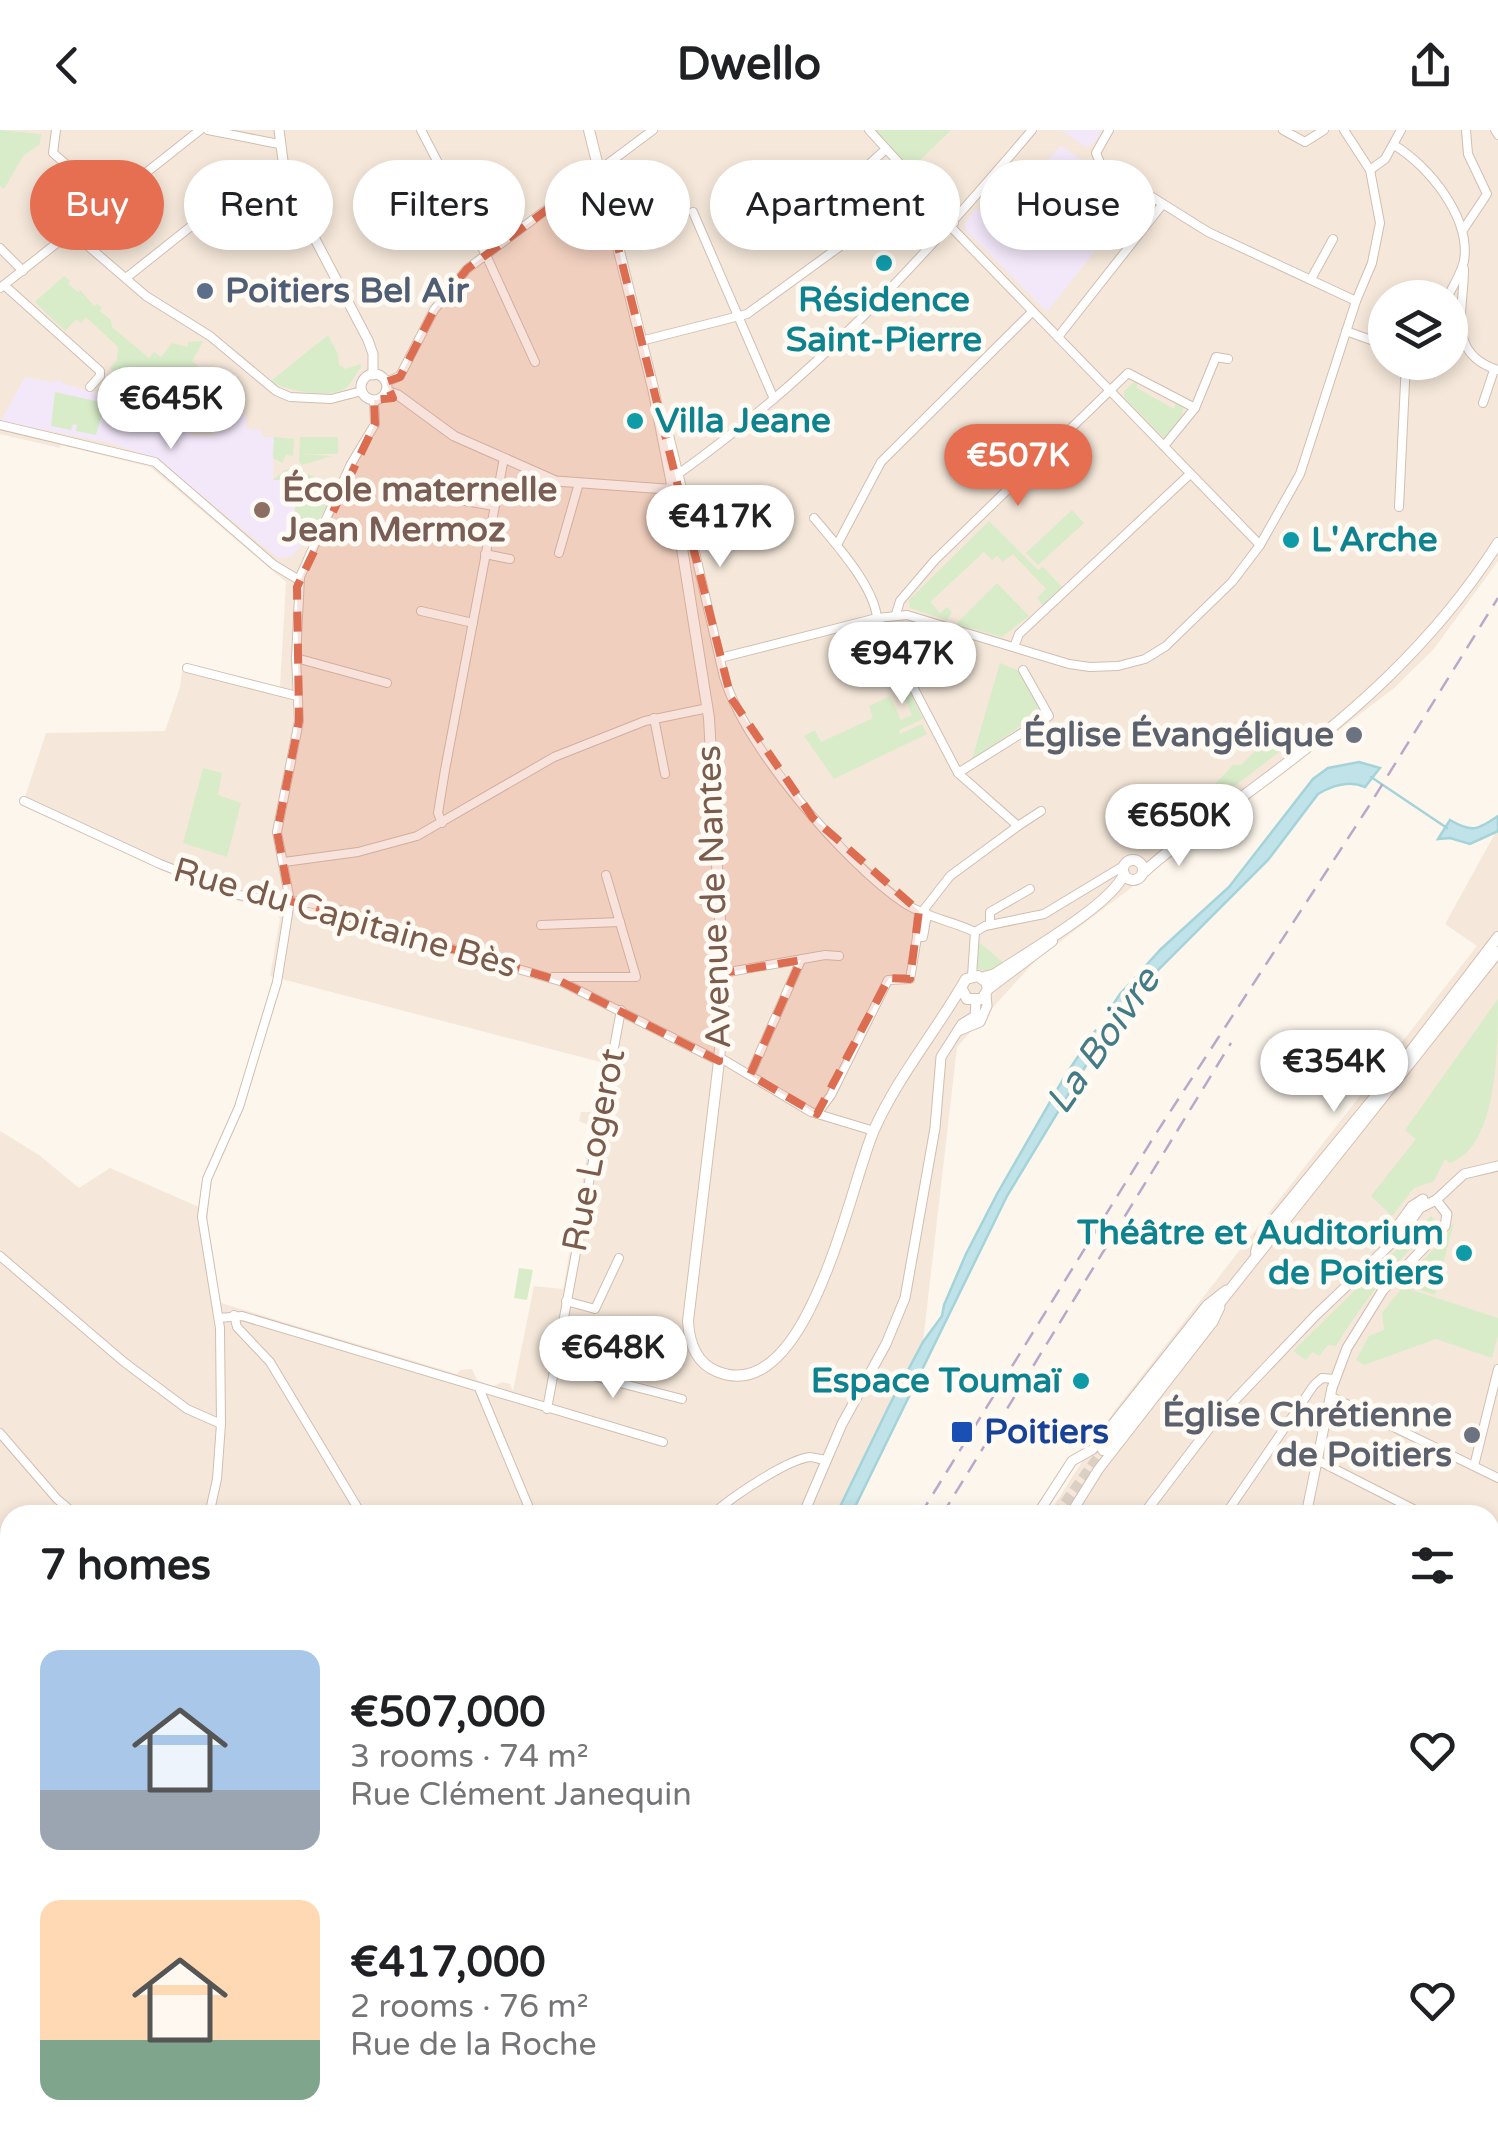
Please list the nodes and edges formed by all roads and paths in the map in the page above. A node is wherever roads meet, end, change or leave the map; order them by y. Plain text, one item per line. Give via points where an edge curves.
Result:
1 (56, 130) edge
2 (200, 130) edge
3 (208, 130) edge
4 (280, 130) edge
5 (421, 130) edge
6 (589, 130) edge
7 (653, 130) edge
8 (869, 130) edge
9 (1032, 130) edge
10 (1108, 130) edge
11 (1284, 130) edge
12 (1324, 130) edge
13 (1344, 130) edge
14 (1401, 130) edge
15 (1466, 130) edge
16 (279, 144) junction
17 (1394, 145) junction
18 (886, 149) junction
19 (60, 160) edge
20 (162, 160) edge
21 (283, 160) edge
22 (596, 160) edge
23 (613, 160) edge
24 (874, 160) edge
25 (895, 160) edge
26 (1370, 170) junction
27 (1162, 205) junction
28 (545, 211) edge
29 (692, 212) dead end
30 (960, 216) edge
31 (1463, 230) junction
32 (184, 232) edge
33 (960, 235) edge
34 (1333, 240) dead end
35 (0, 248) edge
36 (49, 250) edge
37 (94, 250) edge
38 (321, 250) edge
39 (619, 250) edge
40 (835, 250) edge
41 (929, 250) edge
42 (486, 255) junction
43 (1464, 263) junction
44 (23, 270) junction
45 (126, 278) junction
46 (1311, 279) junction
47 (1456, 280) edge
48 (2, 286) edge
49 (1356, 301) junction
50 (1032, 312) junction
51 (738, 317) junction
52 (1346, 332) junction
53 (1058, 337) junction
54 (1368, 339) edge
55 (641, 341) junction
56 (1228, 359) dead end
57 (535, 362) dead end
58 (1496, 370) edge
59 (373, 375) junction
60 (1405, 380) edge
61 (386, 386) junction
62 (90, 387) dead end
63 (362, 391) junction
64 (1110, 391) junction
65 (774, 399) junction
66 (374, 400) junction
67 (1483, 403) dead end
68 (1195, 408) junction
69 (0, 425) edge
70 (1164, 446) junction
71 (504, 458) junction
72 (1189, 474) junction
73 (578, 483) junction
74 (676, 483) junction
75 (442, 497) dead end
76 (494, 506) junction
77 (1399, 507) dead end
78 (814, 518) dead end
79 (837, 544) junction
80 (1498, 544) edge
81 (1260, 546) junction
82 (559, 552) dead end
83 (485, 554) junction
84 (510, 559) dead end
85 (299, 580) junction
86 (422, 611) dead end
87 (896, 614) junction
88 (877, 618) junction
89 (473, 623) junction
90 (1014, 647) junction
91 (296, 658) junction
92 (720, 658) junction
93 (187, 668) dead end
94 (1023, 670) dead end
95 (387, 683) dead end
96 (298, 696) junction
97 (708, 708) junction
98 (654, 718) junction
99 (958, 773) junction
100 (665, 774) dead end
101 (24, 801) dead end
102 (1041, 811) dead end
103 (442, 824) junction
104 (1018, 826) junction
105 (1188, 835) junction
106 (284, 862) junction
107 (1128, 866) junction
108 (606, 875) dead end
109 (1139, 876) junction
110 (1030, 889) dead end
111 (1106, 897) junction
112 (290, 901) junction
113 (923, 912) junction
114 (620, 922) junction
115 (1071, 923) junction
116 (541, 925) dead end
117 (990, 925) junction
118 (975, 932) junction
119 (1498, 938) edge
120 (1498, 952) edge
121 (839, 956) dead end
122 (801, 960) junction
123 (723, 972) junction
124 (977, 977) junction
125 (549, 978) junction
126 (962, 989) junction
127 (980, 996) junction
128 (621, 1010) junction
129 (941, 1021) junction
130 (719, 1059) junction
131 (750, 1075) junction
132 (816, 1114) junction
133 (874, 1131) junction
134 (1498, 1166) edge
135 (1436, 1200) junction
136 (1256, 1254) junction
137 (0, 1256) edge
138 (619, 1258) dead end
139 (1228, 1289) junction
140 (566, 1301) junction
141 (234, 1316) junction
142 (218, 1318) junction
143 (554, 1366) junction
144 (1498, 1369) edge
145 (1334, 1379) junction
146 (479, 1388) junction
147 (1330, 1396) junction
148 (682, 1399) dead end
149 (547, 1409) junction
150 (221, 1424) junction
151 (0, 1433) edge
152 (663, 1442) dead end
153 (1103, 1450) tunnel mouth
154 (1086, 1456) junction
155 (826, 1460) junction
156 (1316, 1460) junction
157 (1474, 1466) junction
158 (1098, 1470) junction
159 (1498, 1478) edge
160 (65, 1505) edge
161 (211, 1505) edge
162 (356, 1505) edge
163 (528, 1505) edge
164 (723, 1505) edge
165 (807, 1505) edge
166 (1043, 1505) edge
167 (1076, 1505) edge
168 (1151, 1505) edge
169 (1232, 1505) edge
170 (1308, 1505) edge
171 (1405, 1505) edge

1 - 19 street via 53,154
2 - 20 street
3 - 16 street
4 - 16 street
5 - 42 street
6 - 22 main road, Avenue de Nantes
7 - 23 street
8 - 18 street
9 - 30 street
10 - 27 street via 1096,156 1102,166
11 - 12 street via 1306,142
13 - 26 street
14 - 17 street
15 - 31 street via 1468,154 1486,194
16 - 21 street
17 - 26 street
17 - 31 street via 1430,178
18 - 24 street
18 - 25 street
26 - 49 street via 1380,224
27 - 46 street
27 - 53 street
28 - 42 street
29 - 51 street
31 - 43 street
32 - 45 street
33 - 50 street
34 - 46 street
35 - 44 street
36 - 44 street
37 - 45 street
38 - 59 street via 368,340
39 - 55 main road, Avenue de Nantes
40 - 51 street
41 - 65 street
42 - 57 street
42 - 61 street via 434,310 400,376
43 - 47 street
43 - 58 street via 1462,336 1473,358
44 - 48 street
45 - 63 street via 276,391 331,399
46 - 49 street
48 - 62 street via 100,371
49 - 52 street
50 - 53 street
50 - 79 street via 881,462
51 - 55 street
51 - 65 street
52 - 54 street
52 - 81 street via 1300,474
53 - 64 street
55 - 74 main road, Avenue de Nantes
56 - 68 street via 1216,357
58 - 67 street
59 - 61 street
59 - 63 street
60 - 77 street
61 - 66 street
61 - 71 street via 454,436
63 - 66 street
64 - 68 street via 1128,373
64 - 70 street
64 - 87 street via 935,560
65 - 74 street
66 - 85 street via 375,424
68 - 70 street
69 - 85 street via 155,462
70 - 72 street
71 - 73 street via 556,481
71 - 76 street
72 - 81 street
72 - 90 street via 1019,634
73 - 74 street
73 - 82 street
74 - 92 street
74 - 97 main road, Avenue de Nantes
75 - 76 street
76 - 83 street
78 - 79 street
79 - 88 street
80 - 105 main road, Avenue de Nantes via 1453,608 1378,689
81 - 90 street via 1197,618 1145,659 1090,667
83 - 84 street
83 - 89 street
85 - 91 street
86 - 89 street
87 - 88 street
87 - 90 street
88 - 92 street
88 - 99 street
89 - 103 street via 438,813
91 - 95 street
91 - 96 street
92 - 113 street via 735,705 805,809 894,895
93 - 96 street
94 - 99 street via 1049,716
96 - 106 street via 277,832
97 - 98 street
97 - 123 main road, Avenue de Nantes
98 - 100 street
98 - 103 street via 554,756
99 - 104 street
101 - 112 street, Rue du Capitaine Bès via 239,895
102 - 104 street
103 - 106 street via 378,847
104 - 113 street via 942,882
105 - 107 main road, Avenue de Nantes
105 - 109 main road, Avenue de Nantes
106 - 112 street
107 - 109 main road
107 - 109 main road via 1142,865
107 - 111 main road, Avenue de Nantes
107 - 117 street via 1044,914
108 - 114 street
109 - 111 main road, Avenue de Nantes
110 - 117 street via 990,912
111 - 115 main road, Avenue de Nantes
112 - 125 street, Rue du Capitaine Bès via 344,911
112 - 142 street via 260,1042 206,1178 202,1217
113 - 118 street
113 - 132 street via 924,937 917,937 910,979 888,980
114 - 116 street
114 - 125 street via 636,977
115 - 124 main road, Avenue de Nantes via 995,974
115 - 127 main road, Avenue de Nantes
117 - 118 street
118 - 124 street
119 - 136 main road via 1260,1238
120 - 136 main road
121 - 122 street
122 - 123 street
122 - 131 street
123 - 130 main road, Avenue de Nantes
124 - 126 main road, Avenue de Nantes
124 - 127 main road
125 - 128 street, Rue du Capitaine Bès
126 - 127 main road
126 - 129 main road, Avenue de Nantes
127 - 129 main road, Avenue de Nantes
127 - 155 street via 976,1016 955,1032 941,1057 906,1298
128 - 130 street, Rue du Capitaine Bès
128 - 140 street, Rue Logerot
129 - 133 main road, Avenue de Nantes
130 - 131 street, Rue du Capitaine Bès
130 - 133 main road, Avenue de Nantes via 688,1320 696,1353 712,1370 754,1372 797,1334
131 - 132 street, Rue du Capitaine Bès
132 - 133 street, Rue du Capitaine Bès
134 - 135 street via 1464,1174
135 - 145 street via 1446,1210 1445,1226 1359,1325
135 - 168 street via 1412,1206 1377,1254 1213,1423
136 - 139 main road
137 - 150 street via 142,1375 187,1409
138 - 140 street via 596,1309
139 - 153 main road
139 - 154 street via 1206,1305
139 - 158 street via 1213,1322
140 - 143 street, Rue Logerot
141 - 142 street
141 - 146 street
141 - 162 street via 236,1327 270,1362
142 - 150 street
143 - 148 street
143 - 149 street, Rue Logerot
144 - 157 street
145 - 147 street
145 - 169 street via 1314,1385
146 - 149 street
146 - 163 street
147 - 156 street
147 - 157 street
149 - 152 street
150 - 161 street
151 - 160 street
154 - 158 street
154 - 166 street via 1072,1460
155 - 164 street via 809,1457
155 - 165 street
156 - 170 street
156 - 171 street
157 - 159 street
158 - 167 street

